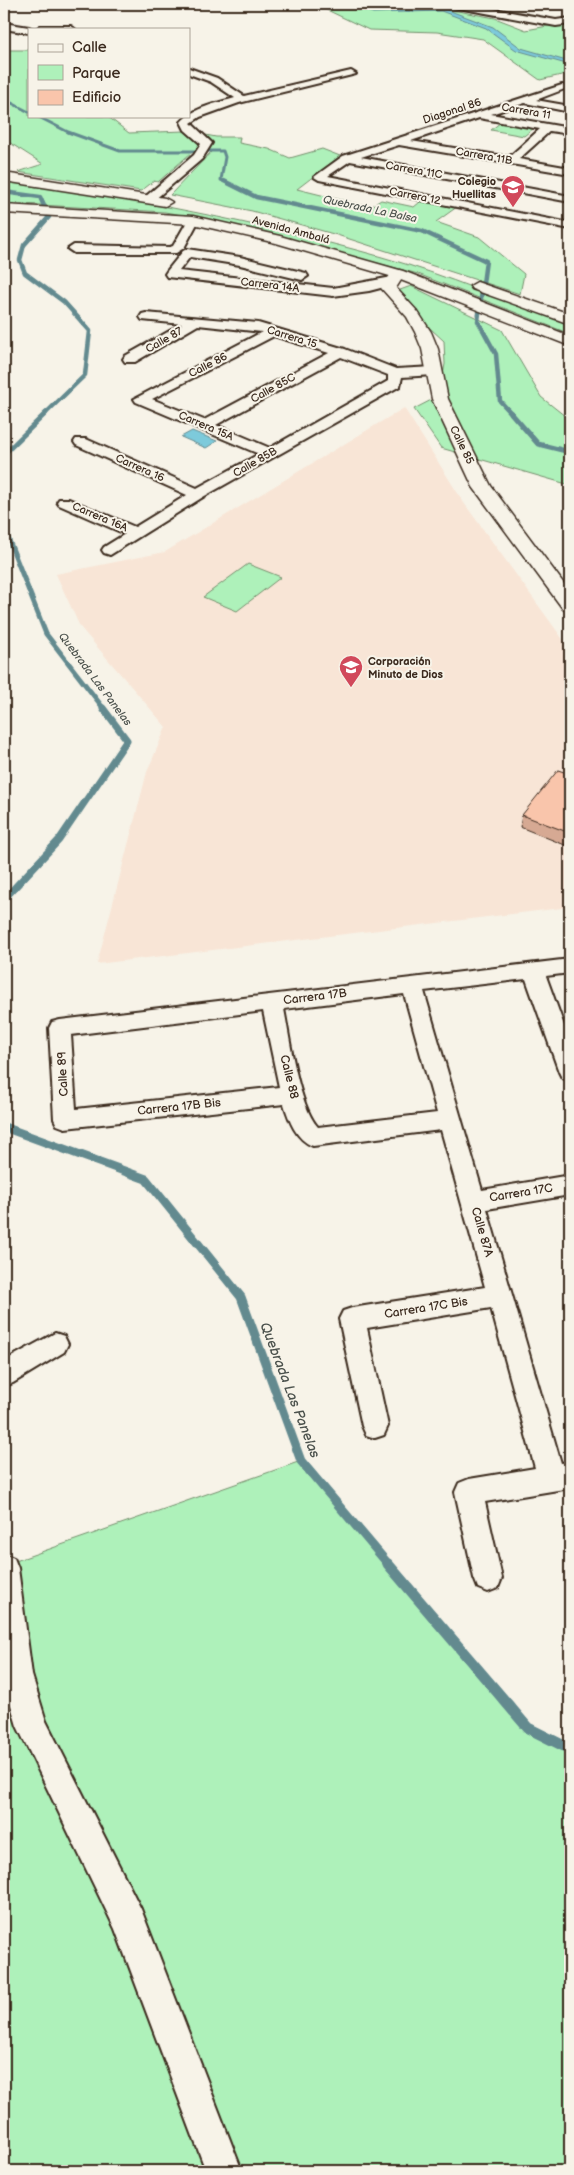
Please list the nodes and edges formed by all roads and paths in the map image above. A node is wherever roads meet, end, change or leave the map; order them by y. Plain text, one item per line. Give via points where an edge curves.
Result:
1 (453, 4) edge
2 (570, 21) edge
3 (4, 26) edge
4 (28, 30) edge
5 (190, 71) edge
6 (350, 74) dead end
7 (565, 87) dead end
8 (240, 100) junction
9 (524, 101) junction
10 (570, 109) edge
11 (478, 115) junction
12 (190, 117) edge
13 (189, 118) edge
14 (446, 126) junction
15 (548, 127) junction
16 (466, 129) dead end
17 (570, 131) edge
18 (398, 141) junction
19 (347, 158) junction
20 (512, 160) junction
21 (570, 172) edge
22 (4, 177) edge
23 (485, 183) junction
24 (550, 195) junction
25 (149, 199) junction
26 (570, 199) edge
27 (461, 204) junction
28 (4, 209) edge
29 (529, 218) junction
30 (193, 220) junction
31 (570, 226) edge
32 (346, 244) dead end
33 (74, 249) dead end
34 (399, 269) junction
35 (461, 281) dead end
36 (355, 289) junction
37 (146, 317) dead end
38 (570, 319) edge
39 (197, 321) junction
40 (274, 330) junction
41 (570, 341) edge
42 (340, 352) junction
43 (130, 360) dead end
44 (435, 375) junction
45 (395, 378) junction
46 (141, 399) joint
47 (206, 425) junction
48 (81, 442) dead end
49 (270, 453) junction
50 (198, 494) junction
51 (64, 502) dead end
52 (136, 533) junction
53 (110, 550) dead end
54 (570, 605) edge
55 (570, 966) edge
56 (534, 971) junction
57 (412, 986) junction
58 (272, 1002) junction
59 (60, 1028) joint
60 (570, 1072) edge
61 (292, 1094) junction
62 (65, 1119) joint
63 (450, 1120) junction
64 (570, 1186) edge
65 (473, 1201) junction
66 (500, 1296) junction
67 (55, 1344) dead end
68 (4, 1375) edge
69 (375, 1426) dead end
70 (561, 1477) edge
71 (4, 1568) edge
72 (488, 1578) dead end
73 (224, 2171) edge

1 - 2 street via 556,23
3 - 4 street
5 - 8 street via 214,80
6 - 8 street
7 - 9 street, Diagonal 86
8 - 12 street via 200,111
9 - 10 street
9 - 11 street, Diagonal 86
11 - 14 street, Diagonal 86
11 - 15 street, Carrera 11
13 - 25 street via 186,122 189,128 207,143 198,157
14 - 16 street
14 - 18 street, Diagonal 86
15 - 17 street, Carrera 11
15 - 20 street via 528,140
18 - 19 street, Diagonal 86
18 - 20 street, Carrera 11B
19 - 23 street, Carrera 11C
19 - 27 street, Carrera 12 via 319,177
20 - 21 street, Carrera 11B
21 - 24 street
22 - 25 main road, Avenida Ambalá
23 - 24 street, Carrera 11C
23 - 27 street
24 - 26 street, Carrera 11C
24 - 29 street
25 - 32 main road, Avenida Ambalá via 241,216
27 - 29 street, Carrera 12
28 - 30 main road, Avenida Ambalá
29 - 31 street, Carrera 12
30 - 33 street via 178,248 172,251
30 - 34 main road, Avenida Ambalá
34 - 36 street, Carrera 14A via 369,288
34 - 41 main road, Avenida Ambalá via 445,293
34 - 44 main road, Calle 85 via 388,288 423,332
35 - 38 main road
36 - 36 street, Carrera 14A via 333,292 171,274 187,253 240,261
37 - 39 street, Carrera 15
39 - 40 street, Carrera 15
39 - 43 street, Calle 87
40 - 42 street, Carrera 15
40 - 46 street, Calle 86
42 - 45 street, Carrera 15
42 - 47 street, Calle 85C
44 - 45 street
44 - 54 main road, Calle 85 via 440,399 482,487
45 - 49 street, Calle 85B
46 - 47 street, Carrera 15A
47 - 49 street, Carrera 15A
48 - 50 street, Carrera 16
49 - 50 street, Calle 85B
50 - 52 street, Calle 85B
51 - 52 street, Carrera 16A
52 - 53 street, Calle 85B
55 - 56 street, Carrera 17B
56 - 57 street, Carrera 17B
56 - 60 street
57 - 58 street, Carrera 17B
57 - 63 street, Calle 87A
58 - 59 street, Carrera 17B
58 - 61 street, Calle 88
59 - 62 street, Calle 89
61 - 62 street, Carrera 17B Bis
61 - 63 street, Calle 88 via 306,1132 313,1137
63 - 65 street, Calle 87A
64 - 65 street, Carrera 17C
65 - 66 street, Calle 87A
66 - 69 street, Carrera 17C Bis via 352,1319
66 - 70 street, Calle 87A
67 - 68 street
70 - 72 street via 469,1492
71 - 73 street via 17,1675 32,1726 129,1921

